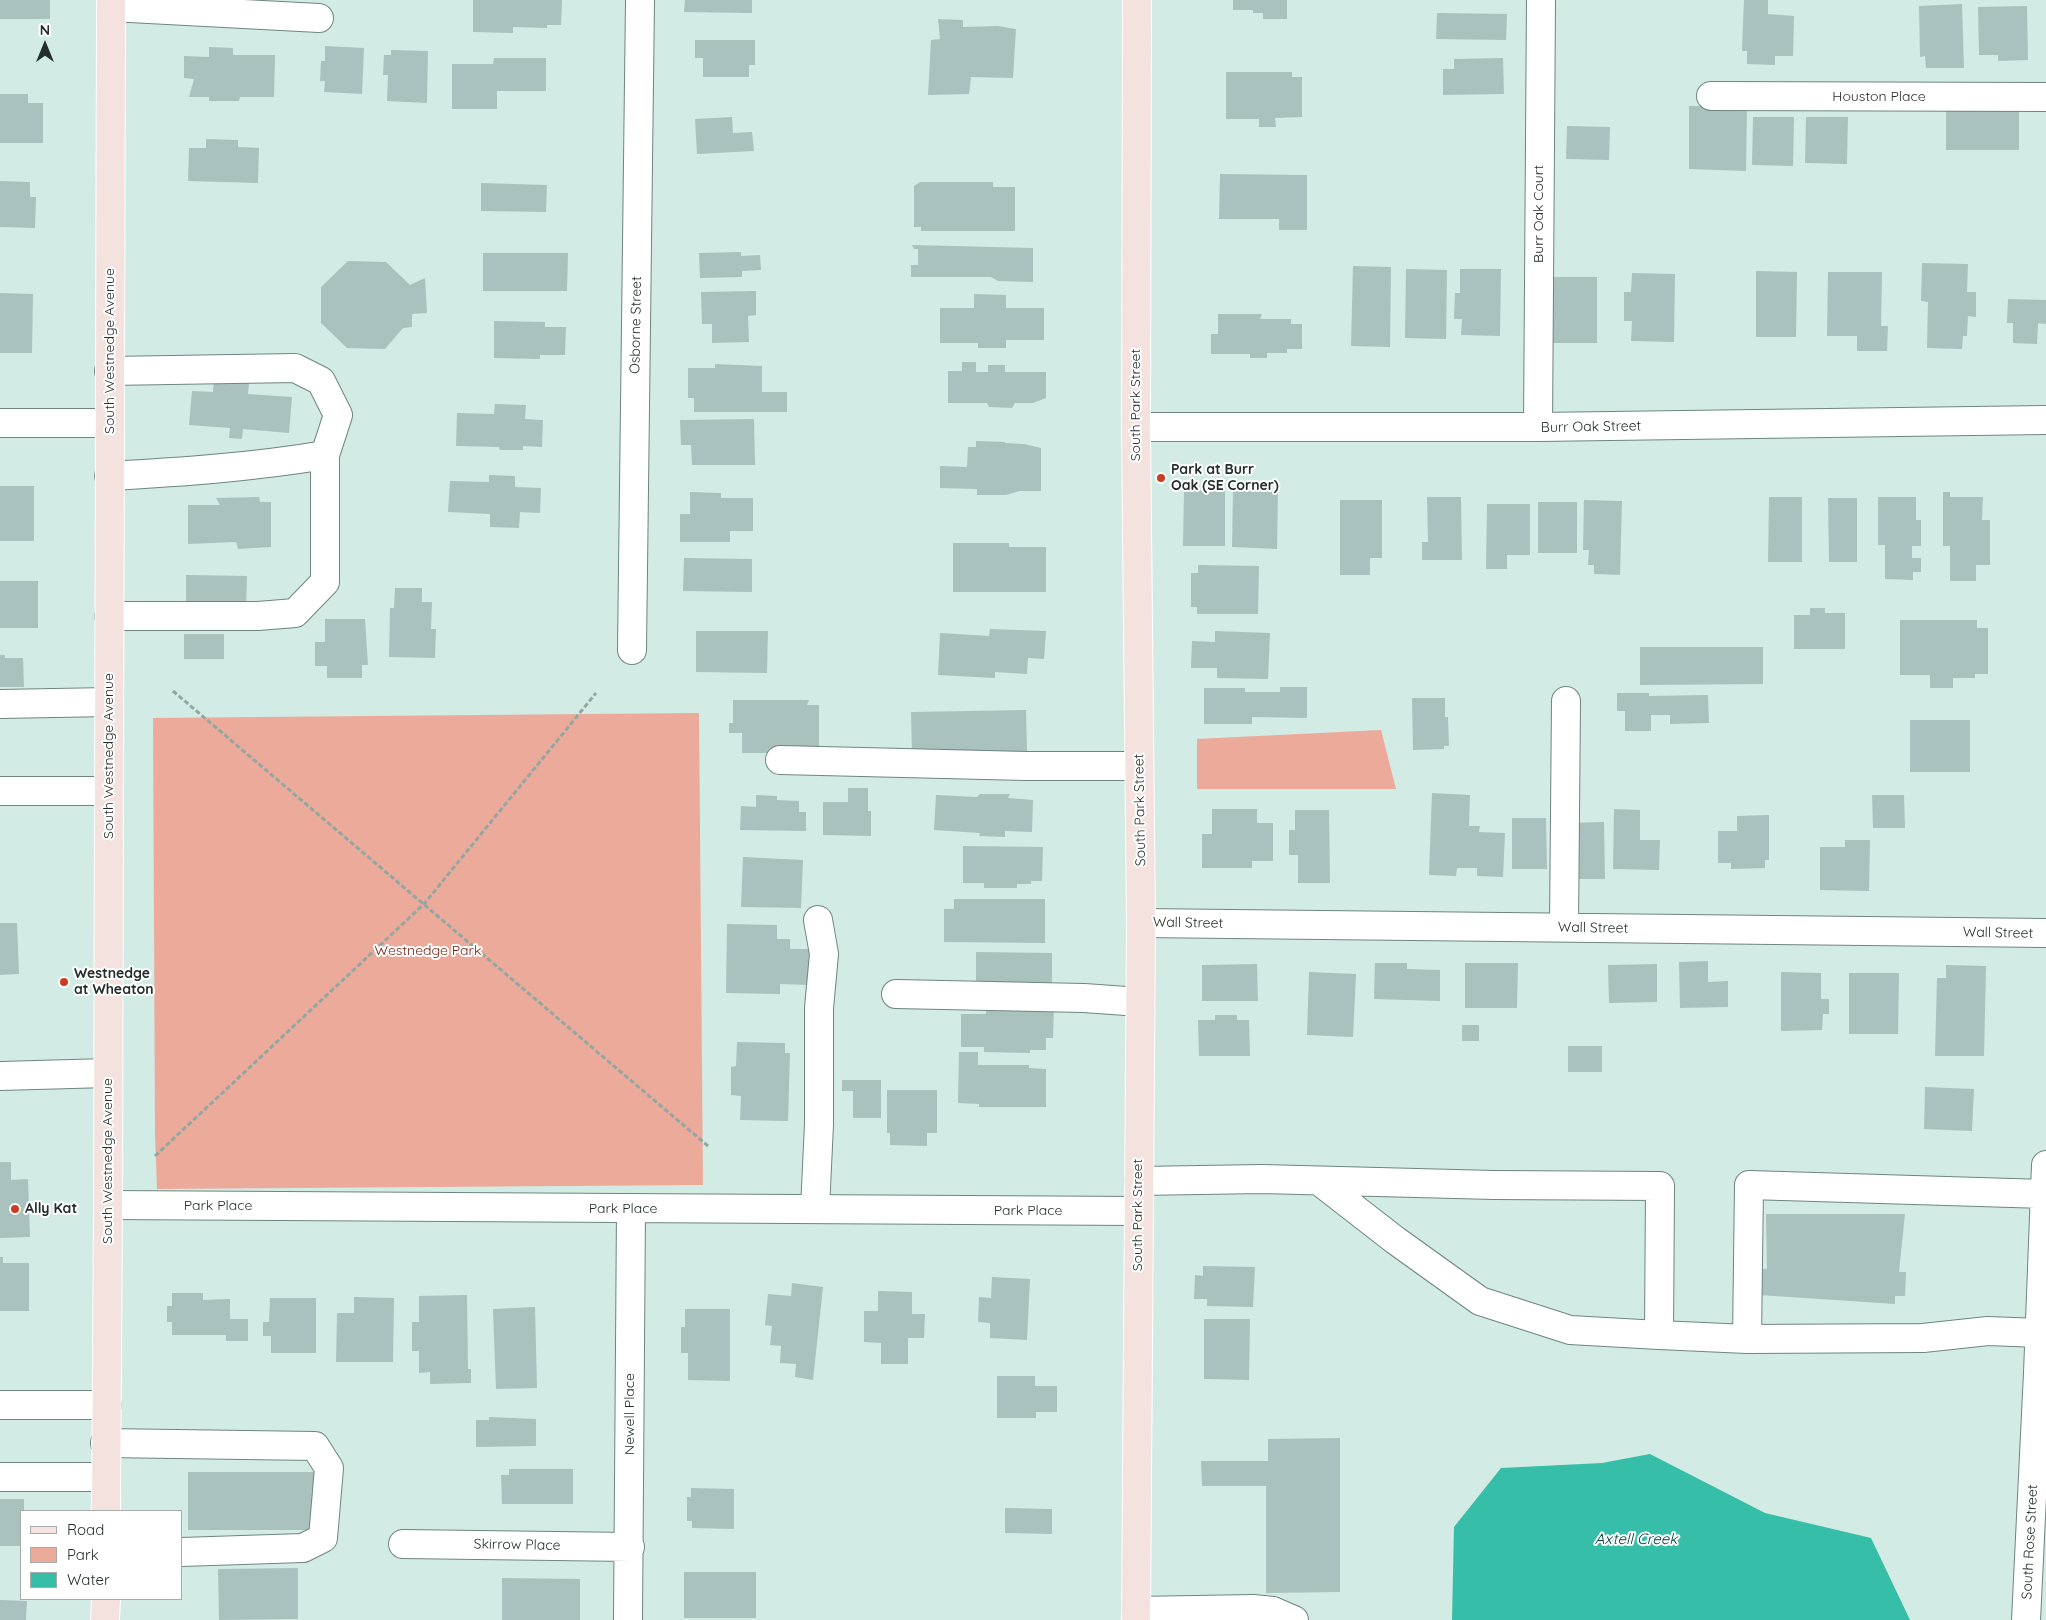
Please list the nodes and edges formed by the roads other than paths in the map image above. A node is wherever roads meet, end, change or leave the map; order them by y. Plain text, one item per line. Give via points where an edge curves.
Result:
1 (640, 0) edge
2 (1137, 0) edge
3 (1541, 0) edge
4 (111, 3) edge
5 (319, 18) dead end
6 (1711, 96) dead end
7 (2046, 97) edge
8 (109, 371) junction
9 (2046, 420) edge
10 (0, 423) edge
11 (109, 423) junction
12 (1136, 427) junction
13 (1538, 427) junction
14 (324, 455) junction
15 (109, 476) junction
16 (109, 616) junction
17 (632, 650) dead end
18 (1566, 701) dead end
19 (109, 702) junction
20 (0, 704) edge
21 (780, 760) dead end
22 (1139, 766) junction
23 (0, 791) edge
24 (109, 791) junction
25 (818, 920) dead end
26 (1141, 922) junction
27 (1564, 927) junction
28 (2046, 933) edge
29 (896, 994) dead end
30 (1140, 1002) junction
31 (108, 1073) junction
32 (0, 1076) edge
33 (2046, 1165) edge
34 (1139, 1181) junction
35 (1319, 1181) junction
36 (2045, 1194) edge
37 (108, 1205) junction
38 (631, 1209) junction
39 (815, 1210) junction
40 (1138, 1211) junction
41 (2040, 1333) junction
42 (1659, 1335) junction
43 (1747, 1339) junction
44 (0, 1405) edge
45 (107, 1405) junction
46 (105, 1443) junction
47 (0, 1477) edge
48 (106, 1478) junction
49 (106, 1510) edge
50 (403, 1544) dead end
51 (630, 1547) junction
52 (182, 1552) edge
53 (106, 1600) edge
54 (1136, 1616) edge
55 (105, 1620) edge
56 (628, 1620) edge
57 (1294, 1620) edge
58 (2026, 1620) edge

1 - 17 street, Osborne Street
2 - 12 main road, South Park Street
3 - 13 street, Burr Oak Court
4 - 5 street
4 - 8 main road, South Westnedge Avenue
6 - 7 street, Houston Place
8 - 11 main road, South Westnedge Avenue
8 - 14 street via 295,368 321,381 338,415
9 - 13 street, Burr Oak Street
10 - 11 street
11 - 15 main road, South Westnedge Avenue
12 - 13 street, Burr Oak Street
12 - 22 main road, South Park Street
14 - 15 street via 192,472
14 - 16 street via 324,582 295,613
15 - 16 main road, South Westnedge Avenue
16 - 19 main road, South Westnedge Avenue
18 - 27 street
19 - 20 street
19 - 24 main road, South Westnedge Avenue
21 - 22 street
22 - 26 main road, South Park Street
23 - 24 street
24 - 31 main road, South Westnedge Avenue
25 - 39 street via 824,954 819,1008
26 - 27 street, Wall Street
26 - 30 main road, South Park Street
27 - 28 street, Wall Street
29 - 30 street
30 - 34 main road, South Park Street
31 - 32 street
31 - 37 main road, South Westnedge Avenue
33 - 36 street, South Rose Street
34 - 35 street
34 - 40 main road, South Park Street
35 - 42 street via 1480,1301 1570,1330
35 - 42 street via 1660,1186
36 - 41 street, South Rose Street
36 - 43 street via 1749,1185
37 - 38 street, Park Place
37 - 45 main road, South Westnedge Avenue
38 - 39 street, Park Place
38 - 51 street, Newell Place
39 - 40 street, Park Place
40 - 54 main road, South Park Street
41 - 43 street via 1988,1331 1923,1338
41 - 58 street, South Rose Street
42 - 43 street
44 - 45 street
45 - 46 main road, South Westnedge Avenue
46 - 48 main road, South Westnedge Avenue
46 - 52 street via 315,1446 329,1468 323,1538 304,1548
47 - 48 street
48 - 49 main road, South Westnedge Avenue
50 - 51 street, Skirrow Place
51 - 56 street, Newell Place
53 - 55 main road
54 - 57 street via 1253,1609 1274,1611

